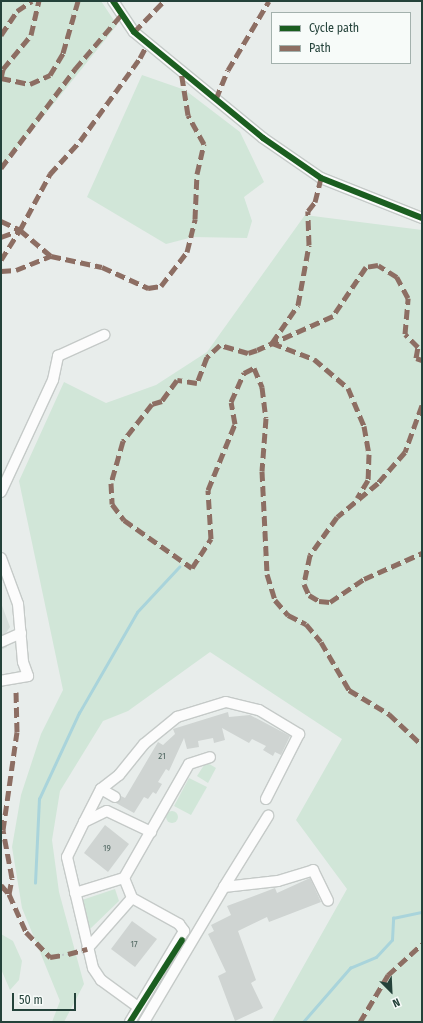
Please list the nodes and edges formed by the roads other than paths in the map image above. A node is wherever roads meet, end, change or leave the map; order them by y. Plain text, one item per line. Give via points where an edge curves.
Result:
1 (113, 1) edge
2 (422, 218) edge
3 (104, 335) dead end
4 (1, 492) edge
5 (1, 558) edge
6 (4, 579) edge
7 (21, 633) junction
8 (1, 642) edge
9 (1, 681) edge
10 (210, 757) dead end
11 (101, 789) junction
12 (115, 797) dead end
13 (266, 799) dead end
14 (268, 816) dead end
15 (84, 822) junction
16 (151, 832) junction
17 (124, 878) junction
18 (224, 888) junction
19 (75, 892) junction
20 (132, 898) junction
21 (328, 901) dead end
22 (87, 949) junction
23 (138, 1007) junction
24 (130, 1022) edge
25 (144, 1022) edge

1 - 2 street via 134,32 263,138 321,178
3 - 4 street via 58,356 53,380
5 - 6 street
6 - 7 street via 18,604
7 - 8 street
7 - 9 street via 23,662 28,676
10 - 16 street via 189,764
11 - 12 street
11 - 13 street via 119,775 144,744 177,717 211,706 239,702 299,734
11 - 15 street
14 - 18 street
15 - 16 street via 107,811 116,812
15 - 19 street via 67,857
16 - 17 street
17 - 19 street
17 - 20 street
18 - 21 street via 278,881 313,870
18 - 25 street
19 - 22 street
20 - 22 street
20 - 23 street via 179,924 184,931 182,940
22 - 23 street via 101,980
23 - 24 street

